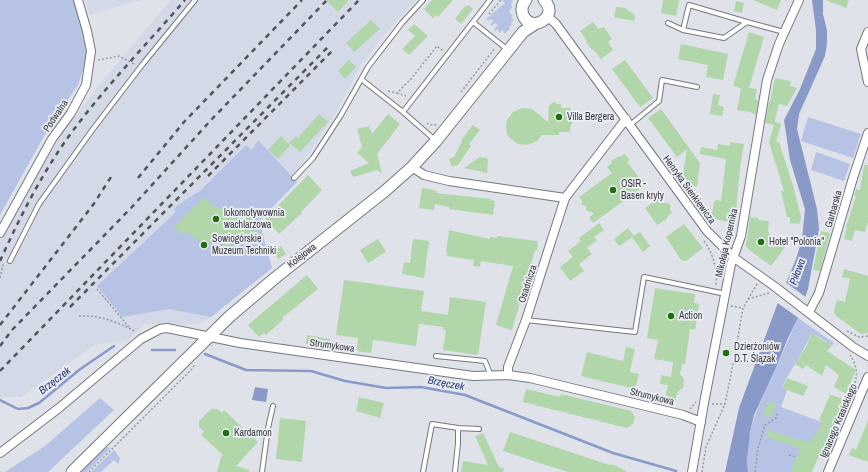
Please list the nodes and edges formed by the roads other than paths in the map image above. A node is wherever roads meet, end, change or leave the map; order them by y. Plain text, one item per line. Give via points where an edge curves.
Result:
1 (78, 0) edge
2 (195, 0) edge
3 (423, 0) edge
4 (490, 0) edge
5 (526, 0) edge
6 (799, 0) edge
7 (548, 5) edge
8 (473, 22) junction
9 (531, 22) junction
10 (747, 22) junction
11 (668, 23) dead end
12 (683, 30) junction
13 (784, 32) junction
14 (868, 32) edge
15 (508, 50) junction
16 (361, 79) junction
17 (868, 82) edge
18 (697, 86) dead end
19 (403, 112) junction
20 (628, 122) junction
21 (868, 133) edge
22 (436, 141) junction
23 (412, 167) junction
24 (294, 178) dead end
25 (565, 198) junction
26 (0, 233) edge
27 (733, 257) junction
28 (10, 261) road end
29 (726, 294) junction
30 (807, 311) junction
31 (526, 320) junction
32 (209, 337) junction
33 (436, 356) dead end
34 (868, 356) edge
35 (508, 375) junction
36 (491, 376) junction
37 (868, 377) edge
38 (273, 406) dead end
39 (701, 422) junction
40 (458, 428) junction
41 (479, 429) dead end
42 (0, 453) edge
43 (72, 472) edge
44 (262, 472) edge
45 (423, 472) edge
46 (455, 472) edge
47 (692, 472) edge
48 (828, 472) edge

1 - 26 street, Podwalna via 91,51 86,84
2 - 28 lane via 140,67 39,204
3 - 16 lane via 402,23
4 - 8 lane
5 - 9 street via 522,10 524,18
6 - 13 street, Mikołaja Kopernika
7 - 9 street via 542,22
7 - 20 street, Henryka Sienkiewicza via 556,24
8 - 15 lane
8 - 19 lane
9 - 15 street, Kolejowa
10 - 12 lane via 724,38
10 - 12 lane via 689,5
10 - 13 lane
11 - 12 lane
13 - 27 street, Mikołaja Kopernika via 767,80 741,231
14 - 17 street via 861,49
15 - 22 street, Kolejowa
16 - 19 lane
16 - 24 lane via 313,158
18 - 20 lane via 662,80 659,101
19 - 22 lane
20 - 25 street, Osadnicza
20 - 27 street, Henryka Sienkiewicza via 707,231
21 - 30 street, Garbarska via 819,293
22 - 23 street, Kolejowa
23 - 25 street via 424,175 449,181
23 - 32 street, Kolejowa via 275,278
25 - 31 street, Osadnicza
27 - 29 street, Mikołaja Kopernika
27 - 30 street, Henryka Sienkiewicza
29 - 31 lane via 644,277 635,332
29 - 39 street, Mikołaja Kopernika
30 - 34 street, Henryka Sienkiewicza
31 - 35 street, Osadnicza via 508,367
32 - 36 street, Strumykowa via 465,375
32 - 42 street, Strumykowa via 168,328 151,333
32 - 43 street, Kolejowa
33 - 36 lane via 485,361
35 - 36 street, Strumykowa
35 - 39 street, Strumykowa via 683,415
37 - 48 street, Ignacego Krasickiego
38 - 44 lane via 266,427
39 - 47 street, Mikołaja Kopernika
40 - 41 lane
40 - 45 lane via 432,424
40 - 46 lane

